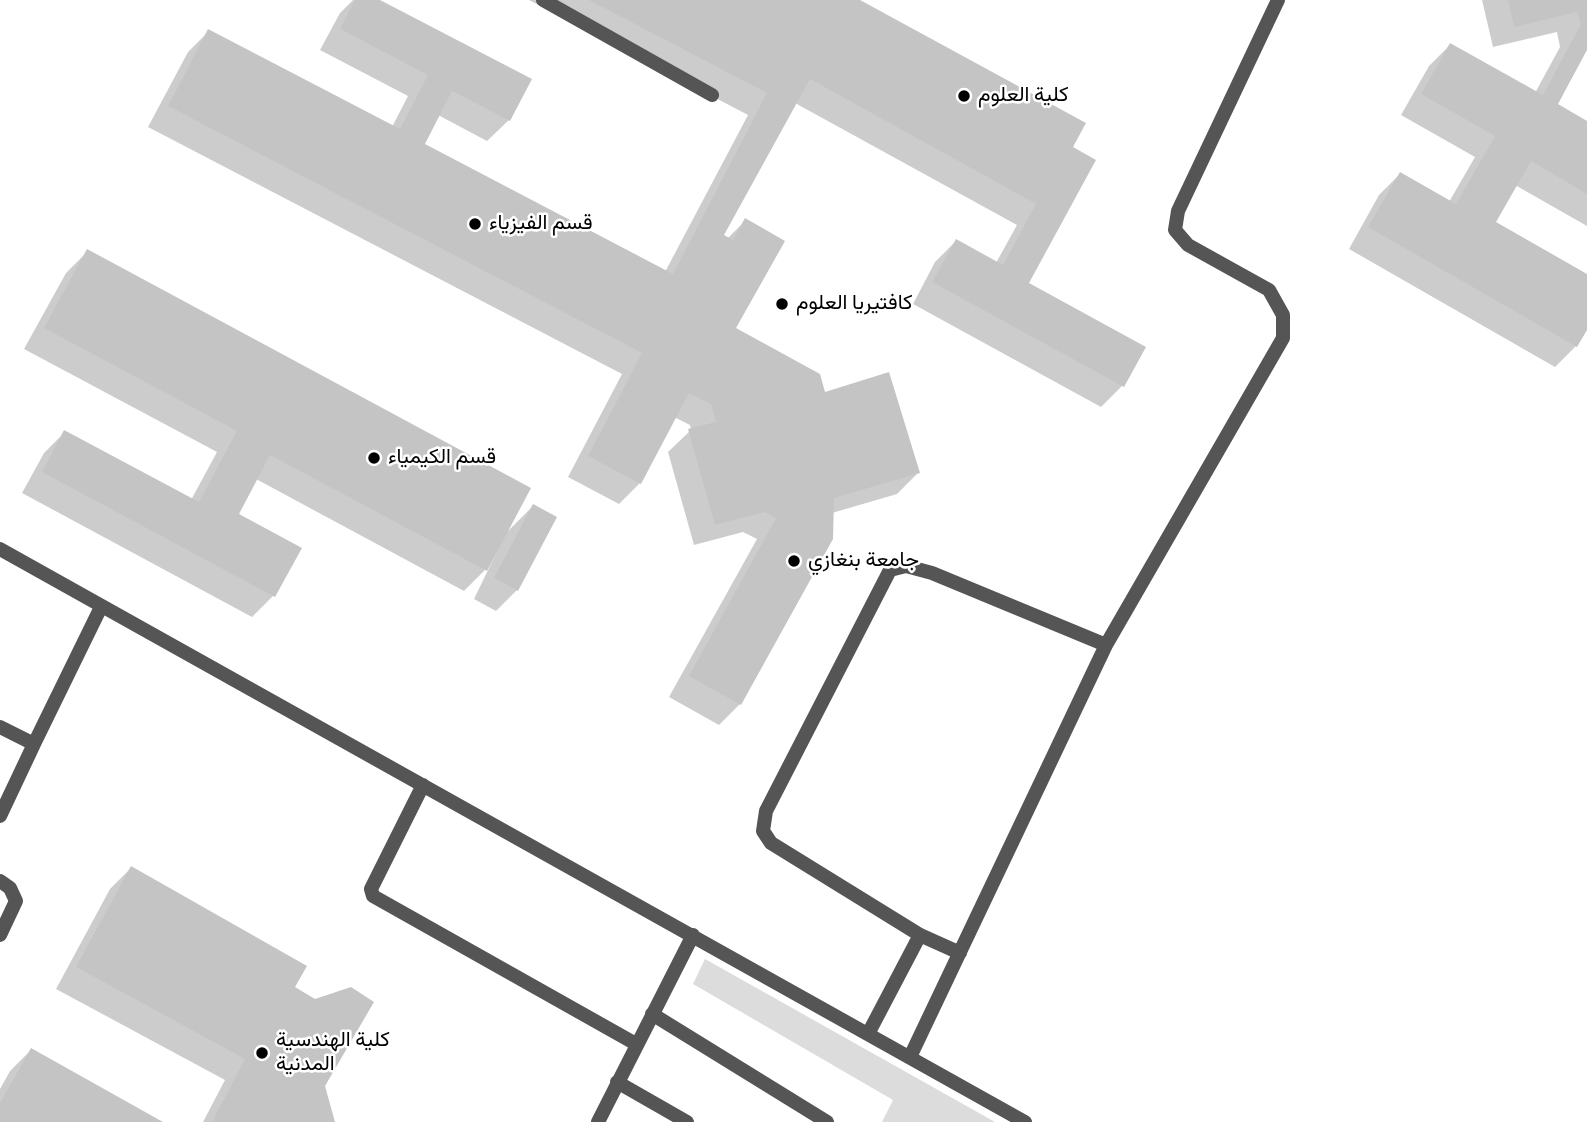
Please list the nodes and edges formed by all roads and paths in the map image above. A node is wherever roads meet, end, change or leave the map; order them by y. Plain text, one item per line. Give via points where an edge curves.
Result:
1 (543, 0) edge
2 (1278, 0) edge
3 (712, 95) dead end
4 (0, 549) edge
5 (101, 607) junction
6 (1107, 645) junction
7 (0, 726) edge
8 (34, 744) junction
9 (423, 785) junction
10 (0, 816) edge
11 (0, 881) edge
12 (0, 935) edge
13 (693, 935) junction
14 (920, 936) junction
15 (960, 953) junction
16 (652, 1014) junction
17 (868, 1034) junction
18 (636, 1044) junction
19 (910, 1057) junction
20 (618, 1082) junction
21 (597, 1122) edge
22 (687, 1122) edge
23 (827, 1122) edge
24 (1025, 1122) edge

1 - 3 lane
2 - 6 lane via 1178,211 1175,230 1188,245 1269,290 1283,315 1283,338
4 - 5 lane
5 - 8 lane
5 - 9 lane
6 - 14 lane via 932,573 906,566 890,570 766,811 763,831 771,843
6 - 15 lane
7 - 8 lane
8 - 10 lane
9 - 13 lane
9 - 18 lane via 371,889 373,896
11 - 12 lane via 16,901
13 - 16 lane
13 - 17 lane
14 - 15 lane
14 - 17 lane
15 - 19 lane
16 - 18 lane
16 - 23 lane
17 - 19 lane
18 - 20 lane
19 - 24 lane
20 - 21 lane
20 - 22 lane

